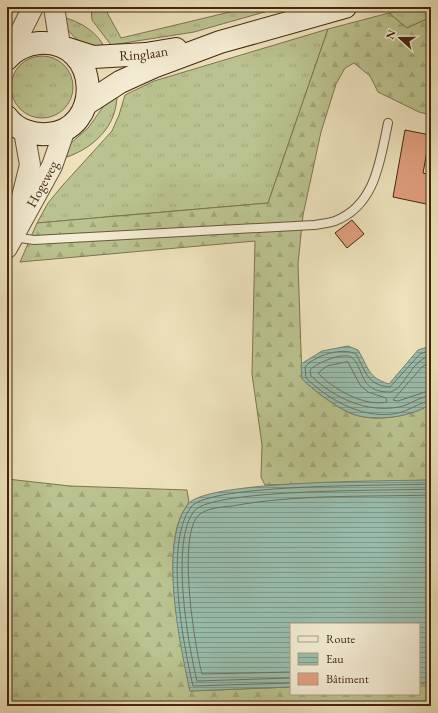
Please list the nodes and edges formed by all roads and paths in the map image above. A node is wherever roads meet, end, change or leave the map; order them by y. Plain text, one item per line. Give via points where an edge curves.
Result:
1 (32, 7) edge
2 (54, 7) edge
3 (345, 7) edge
4 (220, 42) junction
5 (63, 47) junction
6 (8, 58) edge
7 (86, 104) junction
8 (12, 123) edge
9 (388, 123) dead end
10 (66, 129) junction
11 (10, 243) edge

1 - 6 street
2 - 5 street
3 - 4 main road, Ringlaan
4 - 5 main road, Ringlaan via 146,54 93,57
4 - 7 main road, Ringlaan via 127,79
5 - 6 main road, Ringlaan via 46,42 32,43 19,48
5 - 7 main road, Ringlaan via 82,63 89,83
7 - 10 main road, Ringlaan via 78,119
8 - 10 main road, Ringlaan via 38,135
8 - 11 street, Hogeweg via 30,165
9 - 11 lane via 374,182 364,200 353,212 335,221 314,225
10 - 11 street, Hogeweg via 52,166

